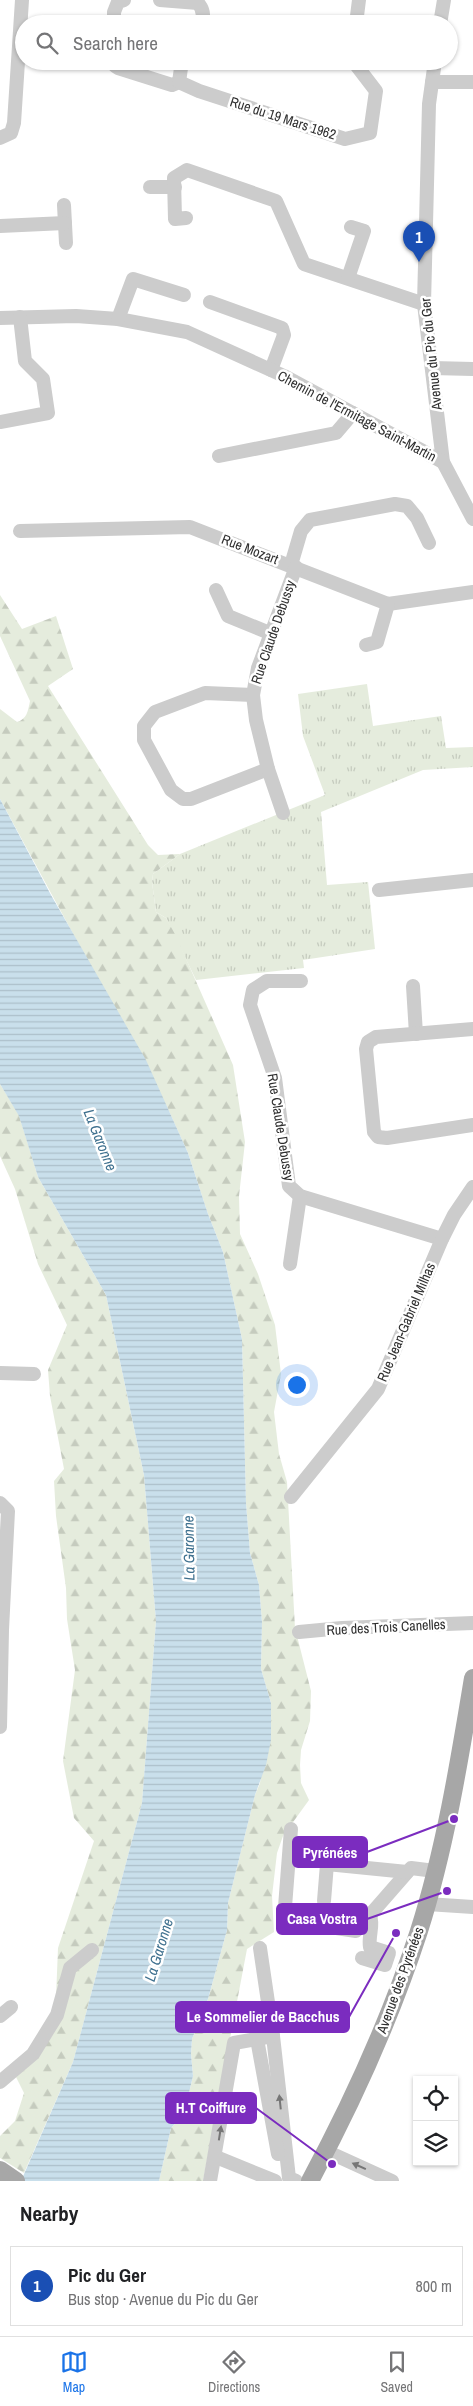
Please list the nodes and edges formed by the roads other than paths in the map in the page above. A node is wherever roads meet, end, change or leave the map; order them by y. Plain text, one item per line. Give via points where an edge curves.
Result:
1 (22, 0) edge
2 (124, 0) edge
3 (160, 0) edge
4 (359, 0) edge
5 (444, 0) edge
6 (21, 15) edge
7 (114, 15) edge
8 (203, 15) edge
9 (357, 15) edge
10 (442, 15) edge
11 (17, 70) edge
12 (124, 70) edge
13 (181, 70) edge
14 (360, 70) edge
15 (434, 70) edge
16 (179, 82) junction
17 (432, 82) junction
18 (473, 82) edge
19 (0, 138) edge
20 (150, 187) dead end
21 (175, 187) junction
22 (64, 205) dead end
23 (186, 218) dead end
24 (64, 223) junction
25 (0, 226) edge
26 (351, 227) dead end
27 (66, 243) dead end
28 (348, 278) junction
29 (184, 295) dead end
30 (210, 302) dead end
31 (424, 304) junction
32 (20, 317) junction
33 (0, 318) edge
34 (118, 319) junction
35 (432, 368) junction
36 (473, 369) edge
37 (271, 370) junction
38 (354, 413) junction
39 (0, 422) edge
40 (219, 456) dead end
41 (443, 462) junction
42 (473, 519) edge
43 (20, 531) dead end
44 (429, 543) dead end
45 (294, 566) junction
46 (216, 590) dead end
47 (473, 592) edge
48 (388, 604) junction
49 (272, 634) junction
50 (366, 645) dead end
51 (252, 695) junction
52 (268, 769) junction
53 (283, 813) dead end
54 (473, 880) edge
55 (379, 890) dead end
56 (301, 982) dead end
57 (413, 986) dead end
58 (473, 1029) edge
59 (416, 1034) junction
60 (473, 1125) edge
61 (473, 1187) edge
62 (300, 1196) junction
63 (442, 1239) junction
64 (290, 1264) dead end
65 (0, 1373) edge
66 (34, 1374) dead end
67 (291, 1497) dead end
68 (0, 1503) edge
69 (473, 1623) edge
70 (1, 1630) edge
71 (299, 1632) dead end
72 (473, 1678) edge
73 (0, 1718) edge
74 (292, 1829) dead end
75 (435, 1871) junction
76 (407, 1872) junction
77 (324, 1901) dead end
78 (427, 1904) junction
79 (473, 1907) edge
80 (370, 1916) junction
81 (260, 1948) dead end
82 (92, 1950) dead end
83 (362, 1958) dead end
84 (387, 1959) junction
85 (406, 1966) junction
86 (11, 2007) dead end
87 (0, 2016) edge
88 (273, 2036) junction
89 (257, 2039) junction
90 (0, 2082) edge
91 (326, 2151) junction
92 (216, 2157) junction
93 (0, 2170) edge
94 (16, 2181) edge
95 (210, 2181) edge
96 (275, 2181) edge
97 (282, 2181) edge
98 (296, 2181) edge
99 (310, 2181) edge
100 (392, 2181) edge

1 - 6 street
2 - 7 street via 118,2
3 - 8 street via 198,3
4 - 9 street
5 - 10 street
11 - 19 street via 14,123 11,133
12 - 16 street via 172,85
13 - 16 street
14 - 16 street, Rue du 19 Mars 1962 via 376,91 370,133 345,139
15 - 17 street, Avenue du Pic du Ger
17 - 18 street
17 - 31 street, Avenue du Pic du Ger
20 - 21 street
21 - 23 street via 175,219
21 - 28 street via 174,178 187,170 276,201 304,264
22 - 24 street
24 - 25 street
24 - 27 street
26 - 28 street via 364,231
28 - 31 street
29 - 34 street via 133,279
30 - 37 street, Chemin de l'Ermitage Saint-Martin via 282,328 284,335
31 - 35 street, Avenue du Pic du Ger
32 - 33 street, Chemin de l'Ermitage Saint-Martin
32 - 34 street, Chemin de l'Ermitage Saint-Martin
32 - 39 street via 25,361 43,379 48,413
34 - 37 street, Chemin de l'Ermitage Saint-Martin via 187,332
35 - 36 street
35 - 41 street, Avenue du Pic du Ger
37 - 38 street, Chemin de l'Ermitage Saint-Martin
38 - 40 street via 336,433
38 - 41 street, Chemin de l'Ermitage Saint-Martin
41 - 42 street, Avenue du Pic du Ger
43 - 45 street, Rue Mozart via 190,527
44 - 45 street, Rue Claude Debussy via 407,506 395,504 310,520 301,531
45 - 48 street, Rue Mozart
45 - 49 street, Rue Claude Debussy
46 - 49 street via 228,616
47 - 48 street, Rue Mozart
48 - 50 street via 377,642
49 - 51 street, Rue Claude Debussy via 258,668
51 - 52 street, Rue Claude Debussy
51 - 52 street via 205,693 155,712 144,726 144,740 171,790 183,799 191,799
52 - 53 street, Rue Claude Debussy
54 - 55 street
56 - 62 street, Rue Claude Debussy via 267,981 254,990 250,1005 275,1078 288,1186
57 - 59 street
58 - 59 street
59 - 60 street via 376,1037 366,1045 375,1134 387,1138
61 - 63 street, Rue Jean-Gabriel Milhas
62 - 63 street, Rue Claude Debussy
62 - 64 street
63 - 67 street, Rue Jean-Gabriel Milhas via 378,1389
65 - 66 street
68 - 70 street via 8,1511
69 - 71 street, Rue des Trois Canelles
70 - 73 street
72 - 75 main road, Avenue des Pyrénées via 461,1754
74 - 80 street via 284,1920 356,1931
75 - 76 street via 411,1868
75 - 78 main road, Avenue des Pyrénées
76 - 77 street via 327,1864
76 - 80 street
78 - 79 street
78 - 85 main road, Avenue des Pyrénées
80 - 84 street via 370,1947 389,1953
81 - 88 street
82 - 90 street via 70,1968 57,2015 33,2054
83 - 84 street via 385,1966
84 - 85 street
85 - 91 main road, Avenue des Pyrénées via 384,2028
86 - 87 street
88 - 89 street
98 -> 88 street via 289,2178
92 -> 89 street via 234,2043
89 - 97 street
91 - 99 main road, Avenue des Pyrénées
100 -> 91 street
92 - 95 street
92 - 96 street
93 - 94 main road

